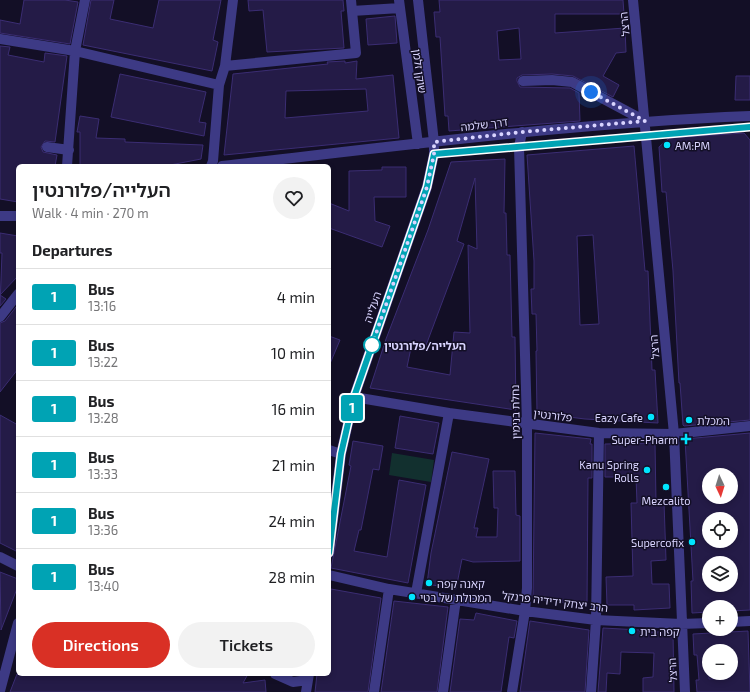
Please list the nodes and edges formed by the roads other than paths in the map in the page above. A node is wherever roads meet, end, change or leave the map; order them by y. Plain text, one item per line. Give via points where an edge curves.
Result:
1 (85, 0) edge
2 (233, 0) edge
3 (351, 0) edge
4 (418, 0) edge
5 (633, 0) edge
6 (399, 4) edge
7 (352, 11) junction
8 (0, 39) edge
9 (75, 52) junction
10 (225, 66) junction
11 (522, 81) dead end
12 (219, 84) junction
13 (750, 116) edge
14 (645, 121) junction
15 (522, 132) junction
16 (434, 142) junction
17 (418, 144) junction
18 (47, 147) dead end
19 (69, 150) junction
20 (283, 163) edge
21 (67, 164) edge
22 (212, 164) edge
23 (263, 164) edge
24 (0, 216) edge
25 (16, 216) edge
26 (16, 297) edge
27 (0, 317) edge
28 (354, 397) junction
29 (449, 413) junction
30 (527, 424) junction
31 (750, 426) edge
32 (599, 433) junction
33 (674, 434) junction
34 (331, 451) edge
35 (341, 454) junction
36 (331, 536) edge
37 (0, 557) edge
38 (16, 565) edge
39 (331, 575) edge
40 (389, 589) junction
41 (416, 593) junction
42 (456, 599) junction
43 (525, 611) junction
44 (596, 620) junction
45 (750, 621) edge
46 (738, 622) edge
47 (702, 623) edge
48 (681, 624) junction
49 (16, 631) edge
50 (280, 676) edge
51 (308, 677) edge
52 (0, 691) edge
53 (306, 692) edge
54 (374, 692) edge
55 (443, 692) edge
56 (512, 692) edge
57 (591, 692) edge
58 (685, 692) edge

1 - 9 street
2 - 10 street
3 - 7 street
4 - 16 street, שוקן זלמן
5 - 14 street, הרצל
6 - 7 street
6 - 17 street, שוקן זלמן
7 - 10 street via 356,53
8 - 9 street
9 - 12 street
9 - 19 street
10 - 12 street
11 - 14 street via 572,82
12 - 22 street
13 - 14 street, דרך שלמה
14 - 15 street, דרך שלמה
14 - 33 street, הרצל
15 - 16 street, דרך שלמה
15 - 30 street, נחלת בנימין via 519,147
16 - 17 street, דרך שלמה
16 - 28 street, העלייה via 427,187
17 - 20 street, דרך שלמה
18 - 19 street
19 - 21 street
20 - 23 street, דרך שלמה
24 - 25 street
26 - 27 street
28 - 29 street, פלורנטין
28 - 35 street, העלייה
29 - 30 street, פלורנטין
29 - 41 street
30 - 32 street, פלורנטין
30 - 43 street, נחלת בנימין
31 - 33 street, פלורנטין
32 - 33 street, פלורנטין
32 - 44 street
33 - 48 street, הרצל
34 - 35 street
35 - 36 street, העלייה
37 - 38 street
39 - 40 street, הרב יצחק ידידיה פרנקל
40 - 41 street, הרב יצחק ידידיה פרנקל
40 - 54 street
41 - 42 street, הרב יצחק ידידיה פרנקל
42 - 43 street, הרב יצחק ידידיה פרנקל
42 - 55 street
43 - 44 street, הרב יצחק ידידיה פרנקל
43 - 56 street, נחלת בנימין
44 - 48 street, הרב יצחק ידידיה פרנקל
44 - 57 street
45 - 46 street
47 - 48 street, הרב יצחק ידידיה פרנקל
48 - 58 street, הרצל
49 - 52 street
50 - 51 street via 293,682
51 - 53 street

